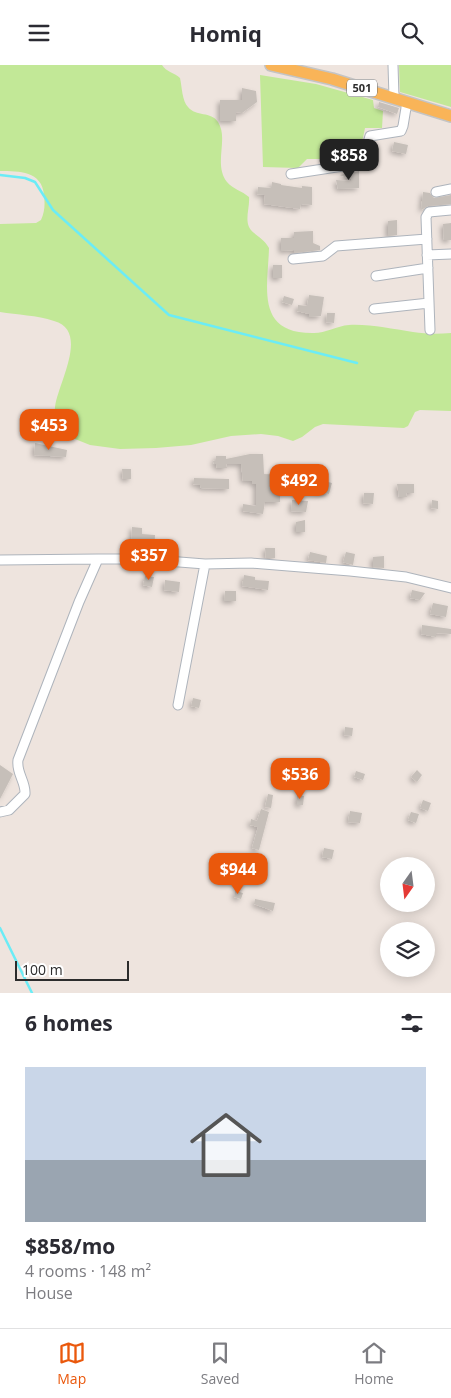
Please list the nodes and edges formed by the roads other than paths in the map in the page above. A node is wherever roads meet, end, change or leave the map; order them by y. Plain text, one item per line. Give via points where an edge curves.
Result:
1 (271, 65) edge
2 (393, 65) edge
3 (301, 69) edge
4 (394, 97) junction
5 (408, 102) junction
6 (451, 116) edge
7 (291, 174) dead end
8 (451, 189) edge
9 (436, 192) dead end
10 (451, 210) edge
11 (426, 239) junction
12 (451, 254) edge
13 (427, 255) junction
14 (293, 259) dead end
15 (428, 268) junction
16 (376, 275) dead end
17 (429, 303) junction
18 (374, 309) dead end
19 (430, 330) dead end
20 (98, 559) junction
21 (0, 560) edge
22 (205, 565) junction
23 (451, 588) edge
24 (178, 705) dead end
25 (0, 812) edge

1 - 3 main road, 501
2 - 4 street
3 - 4 main road, 501
4 - 5 main road, 501
5 - 6 main road, 501
5 - 7 street via 401,131 370,135 363,160 356,164
8 - 9 street
10 - 11 street via 427,213
11 - 13 street
11 - 14 street via 336,246 323,256
12 - 13 street
13 - 15 street
15 - 16 street
15 - 17 street
17 - 18 street
17 - 19 street
20 - 21 street
20 - 22 street
20 - 25 street via 18,760 25,794 9,810
22 - 23 street via 251,563 350,571 406,577
22 - 24 street

